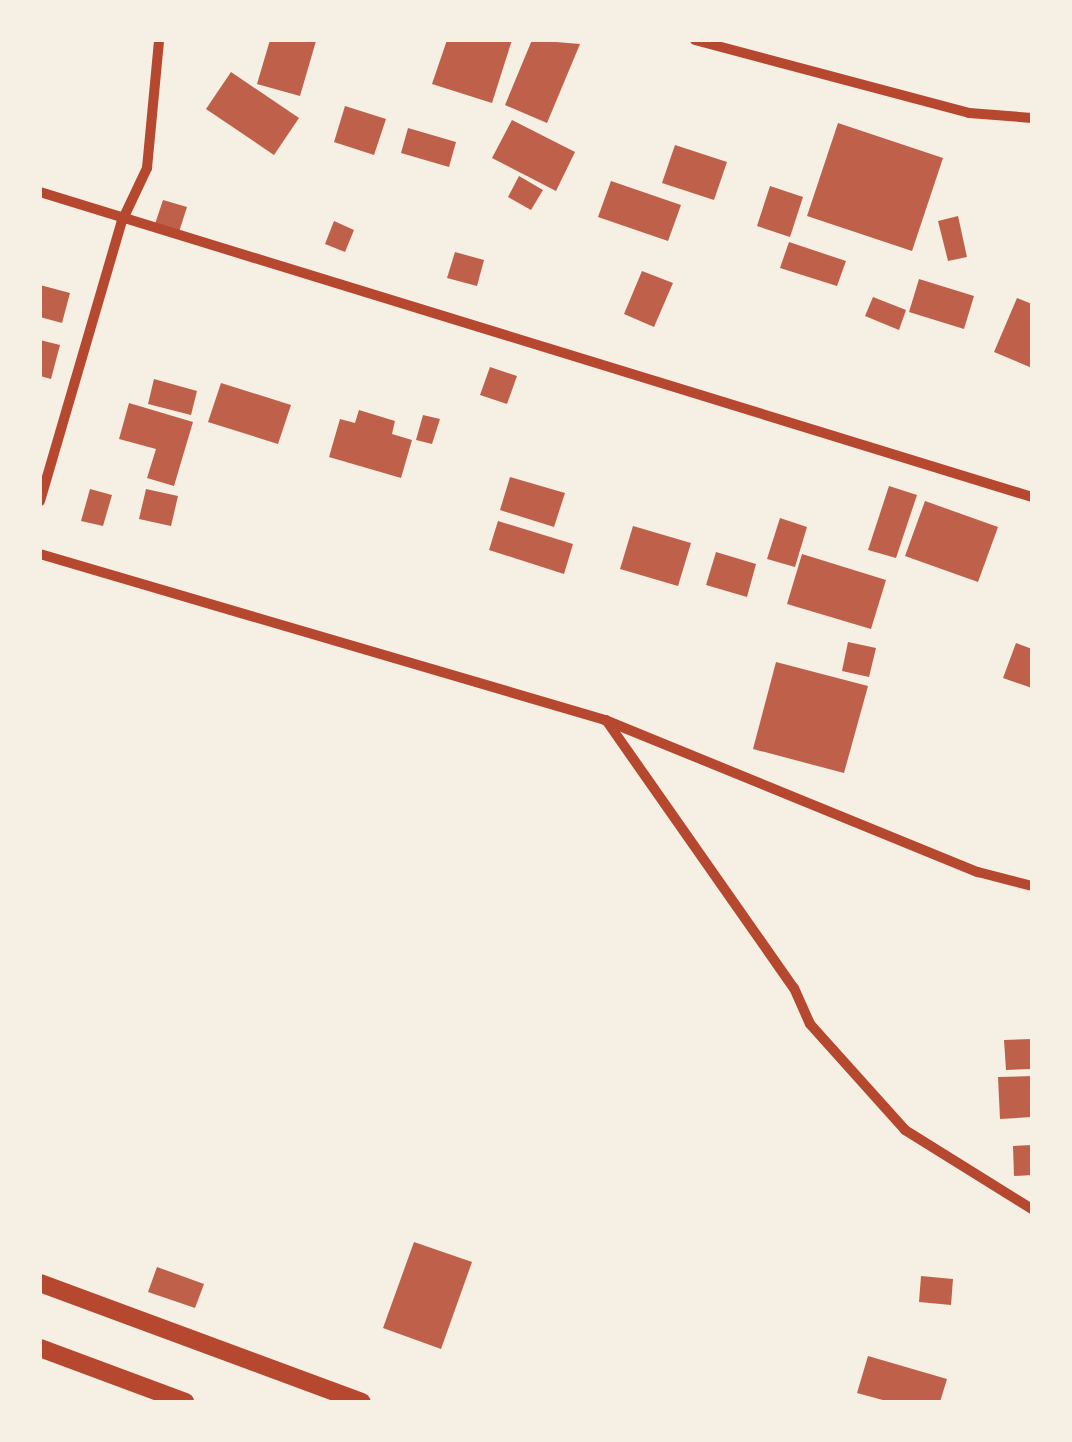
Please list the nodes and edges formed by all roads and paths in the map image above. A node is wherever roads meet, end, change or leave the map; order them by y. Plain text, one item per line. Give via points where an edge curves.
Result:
1 (159, 40) edge
2 (694, 40) edge
3 (1032, 118) edge
4 (40, 192) edge
5 (122, 221) junction
6 (1032, 496) edge
7 (40, 501) edge
8 (40, 554) edge
9 (605, 720) junction
10 (1032, 886) edge
11 (1032, 1209) edge
12 (40, 1283) edge
13 (40, 1348) edge
14 (185, 1402) edge
15 (362, 1402) edge

1 - 5 street via 147,168
2 - 3 street via 970,112
4 - 5 street
5 - 6 street
5 - 7 street
8 - 9 street
9 - 10 street via 978,872
9 - 11 street via 794,988 810,1024 905,1130
12 - 15 street
13 - 14 street

